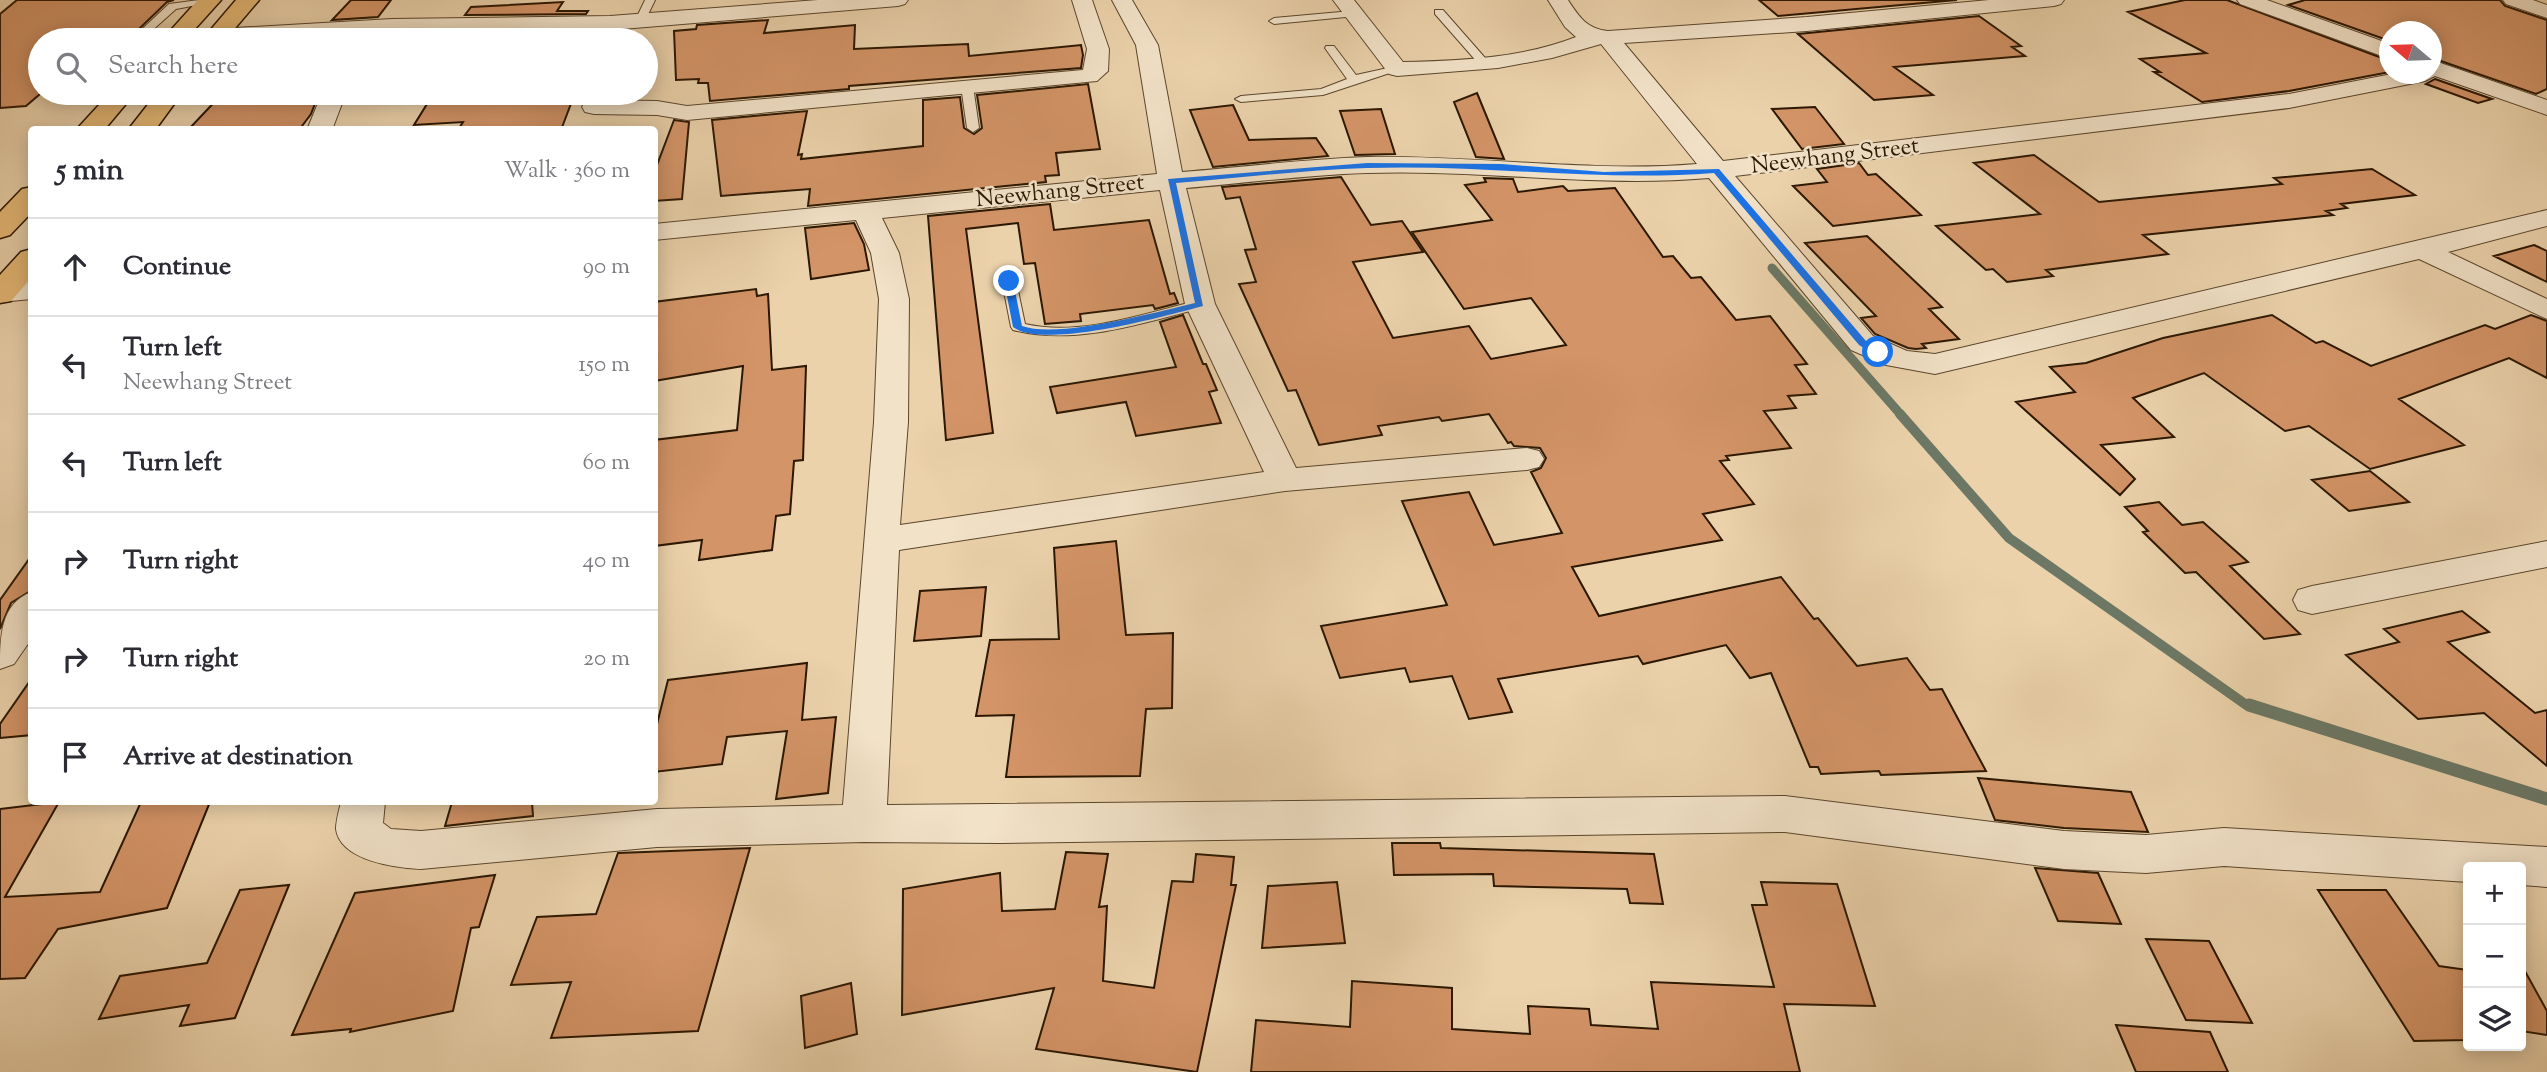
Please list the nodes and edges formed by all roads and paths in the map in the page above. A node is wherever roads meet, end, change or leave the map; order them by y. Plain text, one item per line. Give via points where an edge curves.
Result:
1 (248, 0) edge
2 (650, 0) edge
3 (898, 0) edge
4 (1082, 0) edge
5 (1122, 0) edge
6 (1558, 0) edge
7 (2054, 0) edge
8 (2246, 0) edge
9 (2514, 0) edge
10 (209, 1) edge
11 (1348, 7) edge
12 (1439, 12) dead end
13 (2547, 12) edge
14 (640, 21) junction
15 (1274, 21) dead end
16 (392, 25) edge
17 (149, 28) edge
18 (184, 28) edge
19 (224, 28) edge
20 (351, 28) edge
21 (485, 28) edge
22 (620, 28) edge
23 (1601, 38) junction
24 (1330, 48) dead end
25 (2379, 48) edge
26 (1482, 61) junction
27 (1397, 69) junction
28 (2442, 74) edge
29 (1354, 79) junction
30 (2379, 82) edge
31 (967, 86) junction
32 (1241, 99) dead end
33 (112, 105) edge
34 (161, 105) edge
35 (329, 105) edge
36 (593, 105) edge
37 (634, 105) edge
38 (2547, 108) edge
39 (93, 126) edge
40 (144, 126) edge
41 (321, 126) edge
42 (585, 126) edge
43 (973, 128) dead end
44 (1716, 170) junction
45 (1171, 181) junction
46 (865, 211) junction
47 (2547, 218) edge
48 (658, 232) edge
49 (2423, 250) junction
50 (28, 262) edge
51 (1009, 281) dead end
52 (28, 290) edge
53 (0, 293) edge
54 (1200, 304) junction
55 (2547, 310) edge
56 (1527, 459) dead end
57 (1285, 480) junction
58 (881, 540) junction
59 (2547, 554) edge
60 (2312, 600) dead end
61 (28, 612) edge
62 (0, 654) edge
63 (363, 805) edge
64 (864, 824) junction
65 (2547, 867) edge

1 - 19 main road
2 - 14 lane
3 - 14 street
4 - 31 street via 1098,49 1096,71 1089,76
5 - 45 street via 1147,45
6 - 23 street via 1576,30
7 - 23 street
8 - 25 street
9 - 13 street
10 - 17 lane via 173,6
10 - 18 main road
11 - 15 lane
11 - 27 street
12 - 26 lane
14 - 22 street
16 - 20 street
16 - 21 street
23 - 26 street via 1562,50
23 - 44 street
24 - 29 lane
26 - 27 street
27 - 29 lane
28 - 38 street
29 - 32 lane via 1324,92
30 - 44 street, Neewhang Street via 2288,101
31 - 37 street via 687,113
31 - 43 lane
33 - 39 main road
34 - 40 main road
35 - 41 street
36 - 42 street
44 - 45 street, Neewhang Street via 1604,174 1367,165
44 - 49 street via 1862,343 1906,362 1935,364
45 - 46 street, Neewhang Street
45 - 54 street
46 - 48 street, Neewhang Street
46 - 58 street via 885,253 894,299 891,422
47 - 49 street
49 - 55 street
50 - 53 main road
51 - 54 lane via 1018,327 1029,331 1122,323
52 - 53 street
54 - 57 street
56 - 57 street
57 - 58 street
58 - 64 street
59 - 60 street
61 - 62 street
63 - 64 street via 359,830 387,849 421,850 657,828
64 - 65 street via 1785,814 2064,850 2146,854 2224,847

